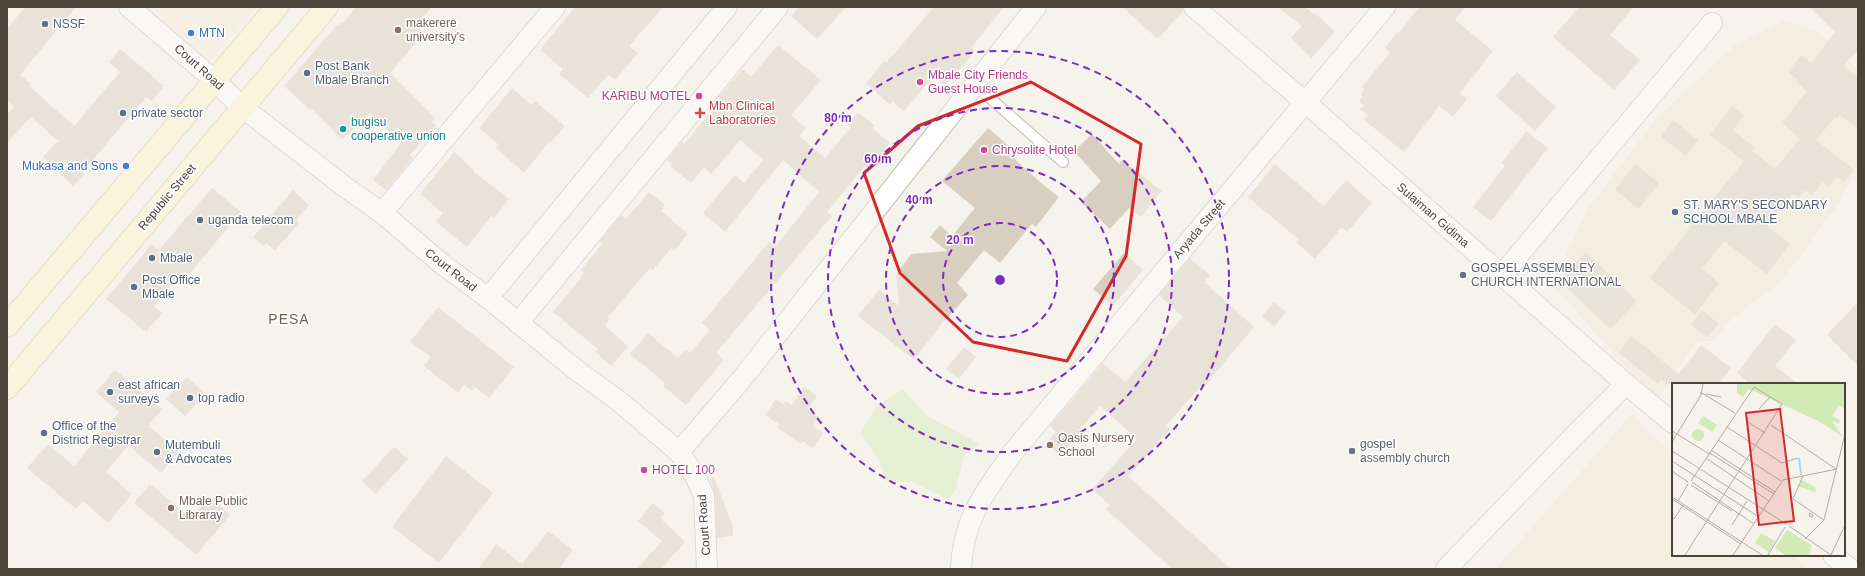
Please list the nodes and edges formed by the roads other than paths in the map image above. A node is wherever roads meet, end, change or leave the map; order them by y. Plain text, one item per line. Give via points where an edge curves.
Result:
1 (129, 7) edge
2 (277, 7) edge
3 (327, 7) edge
4 (555, 7) edge
5 (727, 7) edge
6 (778, 7) edge
7 (1036, 7) edge
8 (1194, 7) edge
9 (1385, 7) edge
10 (1712, 23) dead end
11 (214, 80) junction
12 (975, 85) junction
13 (1305, 102) junction
14 (242, 107) junction
15 (1063, 162) dead end
16 (382, 213) junction
17 (1502, 275) junction
18 (488, 298) junction
19 (518, 323) junction
20 (7, 326) edge
21 (1626, 384) junction
22 (7, 388) edge
23 (1672, 422) edge
24 (679, 452) junction
25 (1834, 556) edge
26 (707, 569) edge
27 (961, 569) edge
28 (1446, 569) edge
29 (1850, 569) edge

1 - 11 street, Court Road
2 - 11 main road
3 - 14 main road, Republic Street
4 - 16 street
5 - 18 street
6 - 19 street
7 - 12 street
8 - 13 street, Sulaiman Gidima
9 - 13 street, Aryada Street
10 - 17 street
11 - 14 street, Court Road
11 - 20 main road
12 - 15 lane
12 - 24 street via 741,380
13 - 17 street, Sulaiman Gidima
13 - 27 street, Aryada Street via 1014,451 980,500 969,522 962,549
14 - 16 street, Court Road
14 - 22 main road, Republic Street
16 - 18 street, Court Road via 442,264
17 - 21 street, Sulaiman Gidima
18 - 19 street, Court Road
19 - 24 street, Court Road via 620,402
21 - 23 street, Sulaiman Gidima
21 - 28 street
24 - 26 street, Court Road via 695,476 704,496
25 - 29 street

